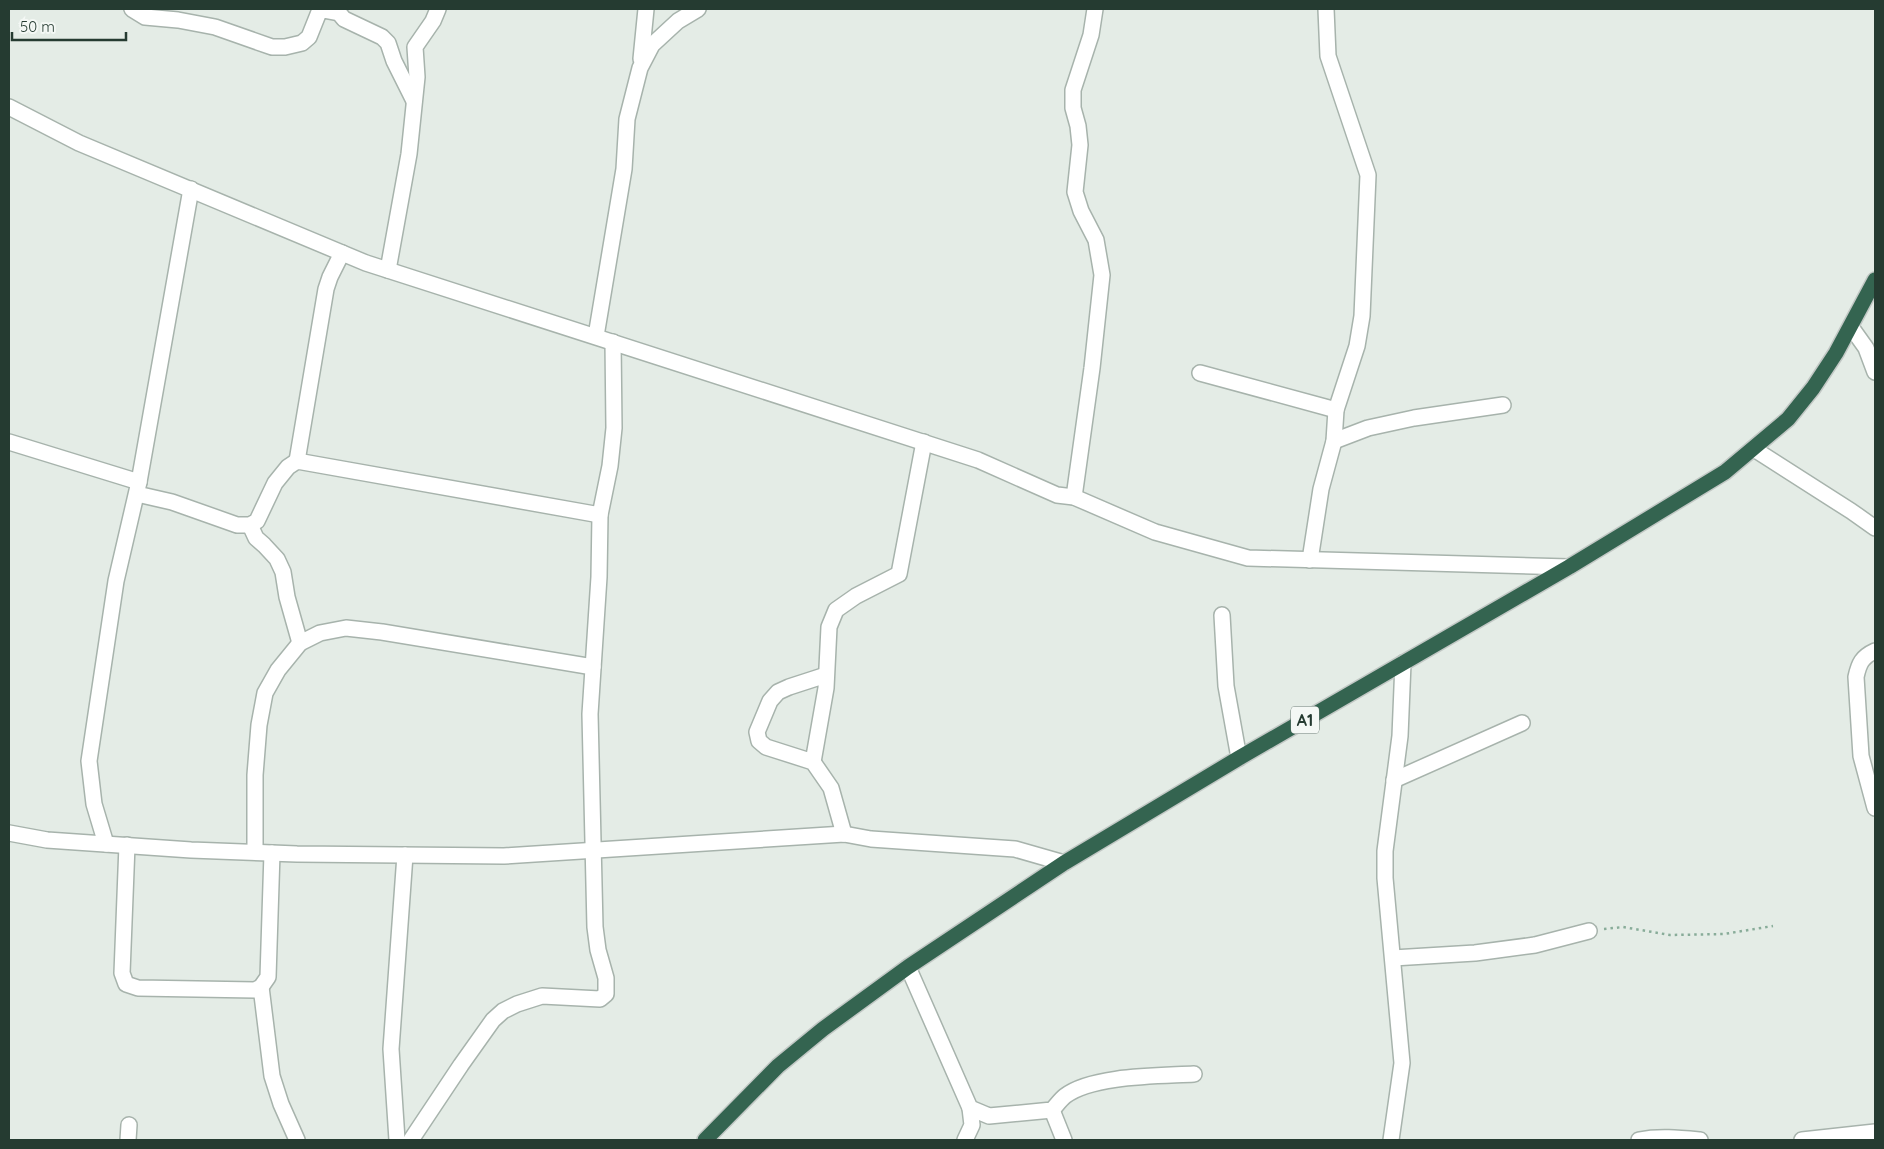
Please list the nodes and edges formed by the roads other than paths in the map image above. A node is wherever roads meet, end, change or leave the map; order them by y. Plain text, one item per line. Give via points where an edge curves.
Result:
1 (132, 9) edge
2 (438, 9) edge
3 (646, 9) edge
4 (698, 9) edge
5 (1095, 9) edge
6 (1326, 9) edge
7 (640, 68) junction
8 (414, 101) junction
9 (9, 107) edge
10 (191, 189) junction
11 (342, 253) junction
12 (388, 270) junction
13 (1875, 280) edge
14 (1851, 327) junction
15 (596, 336) junction
16 (613, 342) junction
17 (1875, 372) edge
18 (1200, 373) dead end
19 (1503, 405) dead end
20 (1336, 410) junction
21 (1334, 441) junction
22 (9, 442) edge
23 (924, 442) junction
24 (1754, 449) junction
25 (297, 461) junction
26 (138, 488) junction
27 (1074, 497) junction
28 (600, 515) junction
29 (250, 525) junction
30 (1875, 528) edge
31 (1310, 560) junction
32 (1569, 567) junction
33 (1222, 615) dead end
34 (300, 643) junction
35 (1875, 651) edge
36 (1403, 663) junction
37 (592, 667) junction
38 (826, 675) junction
39 (1522, 723) dead end
40 (1239, 758) junction
41 (813, 762) junction
42 (1394, 780) junction
43 (1875, 808) edge
44 (9, 833) edge
45 (844, 834) junction
46 (106, 844) junction
47 (127, 845) junction
48 (592, 851) junction
49 (255, 852) junction
50 (272, 853) junction
51 (405, 855) junction
52 (1064, 863) junction
53 (1588, 931) road end
54 (1393, 958) junction
55 (908, 967) junction
56 (261, 988) junction
57 (1194, 1074) dead end
58 (970, 1108) junction
59 (1052, 1110) junction
60 (989, 1116) junction
61 (972, 1125) junction
62 (1875, 1132) edge
63 (297, 1140) edge
64 (397, 1140) edge
65 (411, 1140) edge
66 (705, 1140) edge
67 (965, 1140) edge
68 (1064, 1140) edge
69 (1391, 1140) edge
70 (1639, 1140) edge
71 (1700, 1140) edge
72 (1802, 1140) edge

1 - 8 street via 145,17 215,27 272,47 302,44 309,37 319,12 339,13 344,19 374,32 388,43
2 - 8 street via 415,47 417,77
3 - 7 street
4 - 7 street via 652,45
5 - 27 street via 1091,35 1073,90 1080,145 1075,192 1096,240 1102,275
6 - 20 street via 1328,56 1368,175 1362,316 1357,346
7 - 15 street via 627,119 624,169
8 - 12 street via 409,154
9 - 10 street via 79,143
10 - 11 street
10 - 26 street
11 - 12 street
11 - 25 street via 326,289
12 - 15 street
13 - 14 highway, A1
14 - 17 street via 1866,348
14 - 24 highway, A1 via 1813,388 1788,419
15 - 16 street
16 - 23 street
16 - 28 street via 614,428
18 - 20 street
19 - 21 street via 1414,418 1368,428
20 - 21 street
21 - 31 street via 1321,489
22 - 26 street
23 - 27 street via 978,460 1057,495
23 - 38 street via 899,574 836,610 829,628
24 - 30 street
24 - 32 highway, A1 via 1725,472
25 - 28 street
25 - 29 street via 275,483 258,521
26 - 29 street via 238,525
26 - 46 street via 116,581 89,762 94,804
27 - 31 street via 1155,532 1248,558
28 - 37 street
29 - 34 street via 256,538 277,559 283,572
31 - 32 street
32 - 36 highway, A1
33 - 40 street via 1226,686
34 - 37 street via 320,633 346,628
34 - 49 street via 278,670 265,693 255,775
35 - 43 street via 1859,664 1856,677 1861,756
36 - 40 highway, A1
36 - 42 street via 1400,736
37 - 48 street
38 - 41 street
38 - 41 street via 778,692 770,701 757,732 759,741 766,747
39 - 42 street
40 - 52 highway, A1
41 - 45 street via 831,788
42 - 54 street via 1385,851
44 - 46 street via 47,840
45 - 48 street
45 - 52 street via 871,839 1015,848
46 - 47 street
47 - 49 street
47 - 56 street via 122,973 126,984 138,988
48 - 51 street via 504,856
48 - 65 street via 595,927 606,978 606,994 600,999 542,996 503,1012 493,1020
49 - 50 street
50 - 51 street
50 - 56 street via 268,977
51 - 64 street via 391,1048
52 - 55 highway, A1
53 - 54 street via 1535,945
54 - 69 street via 1402,1063
55 - 58 street
55 - 66 highway, A1 via 778,1066
56 - 63 street via 272,1076
57 - 59 street via 1121,1078 1090,1085 1066,1095
58 - 60 street
58 - 61 street
59 - 60 street
59 - 68 street
60 - 61 street
61 - 67 street
62 - 72 street
70 - 71 street

